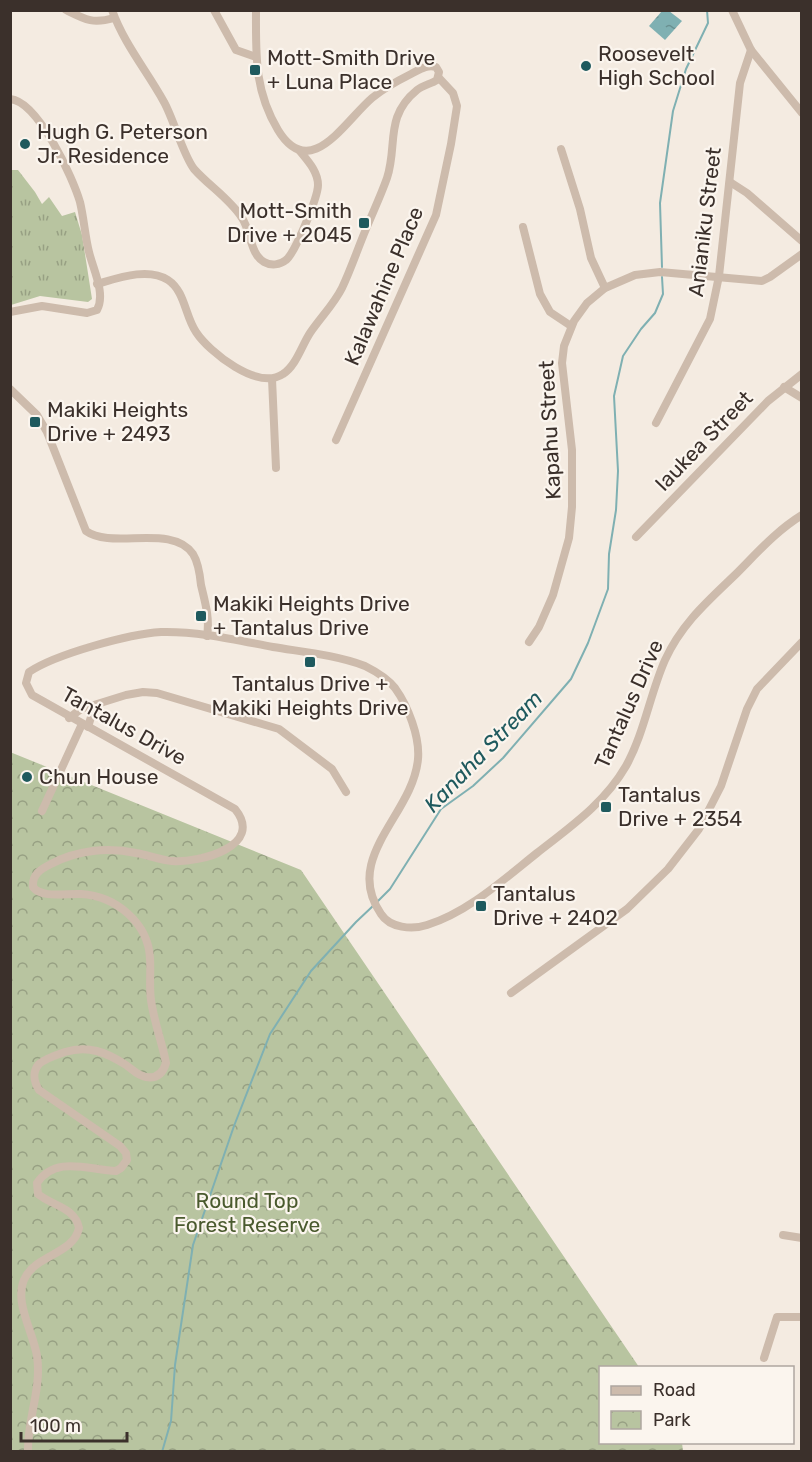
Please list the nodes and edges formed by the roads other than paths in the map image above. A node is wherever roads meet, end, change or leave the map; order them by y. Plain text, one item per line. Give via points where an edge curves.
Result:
1 (66, 10) edge
2 (214, 10) edge
3 (256, 10) edge
4 (732, 10) edge
5 (113, 14) edge
6 (751, 50) junction
7 (256, 57) junction
8 (439, 78) junction
9 (10, 99) edge
10 (801, 114) edge
11 (561, 149) dead end
12 (299, 150) junction
13 (730, 182) junction
14 (523, 227) dead end
15 (801, 241) edge
16 (801, 254) edge
17 (719, 276) junction
18 (97, 284) junction
19 (605, 288) junction
20 (10, 312) edge
21 (571, 326) junction
22 (801, 374) edge
23 (272, 379) junction
24 (784, 387) junction
25 (10, 389) edge
26 (801, 398) edge
27 (656, 423) dead end
28 (336, 440) dead end
29 (276, 468) dead end
30 (801, 515) edge
31 (636, 537) dead end
32 (207, 636) junction
33 (529, 642) dead end
34 (801, 642) edge
35 (93, 706) junction
36 (69, 718) junction
37 (85, 726) junction
38 (346, 792) dead end
39 (42, 811) dead end
40 (511, 993) dead end
41 (783, 1235) dead end
42 (801, 1238) edge
43 (801, 1317) edge
44 (764, 1358) dead end
45 (28, 1452) edge

1 - 5 street via 87,21 100,22
2 - 7 street via 236,50
3 - 7 street
4 - 6 street
5 - 12 street via 164,102 193,167 243,218 257,255 265,263 275,265 293,252 317,195 316,175
6 - 10 street
6 - 13 street, Anianiku Street via 740,83
7 - 12 street via 259,86 269,114 284,140
8 - 12 street via 436,68 428,66 391,84 371,98 325,145 315,150
8 - 23 street via 416,91 399,114 387,179 338,296 291,367
8 - 28 street, Kalawahine Place via 453,93 457,106 436,215
9 - 18 street via 32,112 71,177
11 - 19 street via 591,258
13 - 15 street
13 - 17 street, Anianiku Street
14 - 21 street via 540,294 550,312
16 - 17 street, Kapahu Street via 764,280
17 - 19 street, Kapahu Street via 652,273 635,275
17 - 27 street, Anianiku Street via 710,319
18 - 20 street via 101,300 93,312 42,306
18 - 23 street via 123,276 156,275 166,279 180,294 195,330 207,346 253,375
19 - 21 street, Kapahu Street via 587,303
21 - 33 street, Kapahu Street via 562,363 572,450 571,523 553,595
22 - 24 street, Iaukea Street
23 - 29 street
24 - 26 street
24 - 31 street, Iaukea Street
25 - 32 street via 37,415 47,432 86,531 111,538 155,538 190,550 207,614
30 - 32 street, Tantalus Drive via 768,541 702,605 685,627 665,662 629,759 595,806 469,904 422,926 399,926 383,918 369,884 374,854 407,797 418,758 413,722 394,688 367,667 332,657
32 - 36 street, Tantalus Drive via 160,632 141,635 63,655 29,672 26,683 32,695
34 - 40 street via 758,689 747,709 721,786 699,829 668,869 627,909
35 - 36 street
35 - 37 street
35 - 38 street via 143,692 157,693 272,726 332,769
36 - 37 street, Tantalus Drive
37 - 39 street
37 - 45 street, Tantalus Drive via 235,809 243,828 241,837 230,846 200,858 172,861 132,852 95,850 57,861 33,878 33,887 39,892 103,898 139,926 148,946 151,999 166,1063 159,1076 146,1077 107,1054 80,1049 48,1059 35,1071 39,1090 120,1146 127,1160 116,1171 59,1166 37,1183 38,1194 71,1212 79,1228 72,1240 31,1269 22,1285 22,1304 38,1373
41 - 42 street
43 - 44 street via 777,1317

